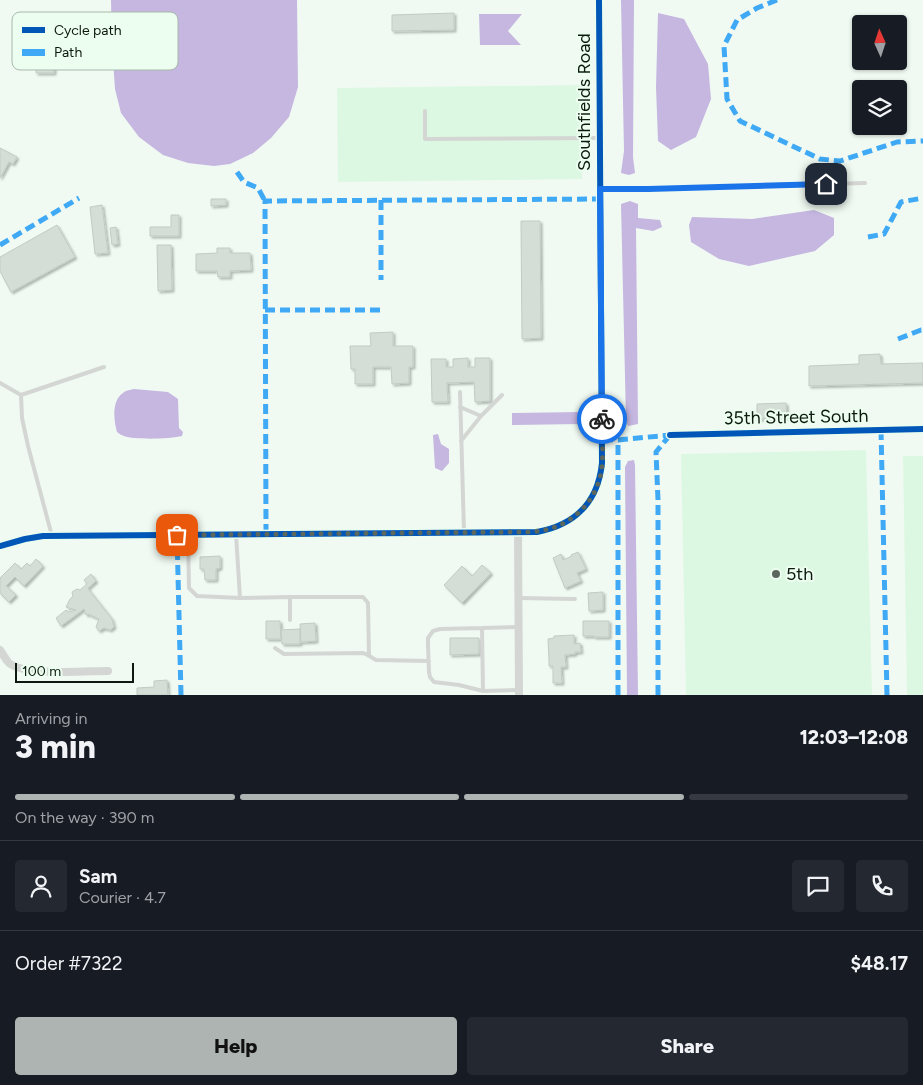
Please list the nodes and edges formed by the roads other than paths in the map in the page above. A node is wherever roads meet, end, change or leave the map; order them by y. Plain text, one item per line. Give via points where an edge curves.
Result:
1 (599, 0) edge
2 (426, 111) dead end
3 (600, 138) junction
4 (865, 183) dead end
5 (600, 189) junction
6 (104, 367) dead end
7 (0, 383) edge
8 (460, 392) dead end
9 (21, 395) junction
10 (502, 395) dead end
11 (460, 407) junction
12 (481, 416) junction
13 (923, 429) edge
14 (670, 435) dead end
15 (461, 441) junction
16 (464, 532) junction
17 (518, 532) junction
18 (236, 534) junction
19 (188, 535) junction
20 (52, 536) junction
21 (0, 546) edge
22 (290, 597) junction
23 (240, 598) junction
24 (519, 598) junction
25 (575, 600) dead end
26 (290, 620) dead end
27 (519, 627) junction
28 (482, 628) junction
29 (275, 648) dead end
30 (0, 650) edge
31 (369, 656) junction
32 (428, 661) junction
33 (108, 671) dead end
34 (484, 690) junction
35 (519, 693) edge

1 - 3 street, Southfields Road
2 - 3 lane via 425,139
3 - 5 street, Southfields Road
4 - 5 lane
5 - 17 street, Southfields Road via 601,474 593,496 578,514 548,530
6 - 9 lane
7 - 9 lane
8 - 11 lane
9 - 20 lane via 28,446
10 - 12 lane
11 - 12 lane
11 - 15 lane
12 - 15 lane
13 - 14 street, 35th Street South
15 - 16 lane
16 - 17 street, Southfields Road
16 - 18 street, Southfields Road
17 - 24 street
18 - 19 street, Southfields Road
18 - 23 lane
19 - 20 street, Southfields Road
19 - 23 lane via 189,588 197,596
20 - 21 street, Southfields Road via 25,538
22 - 23 lane
22 - 26 lane
22 - 31 lane via 363,597 368,603
24 - 25 lane
24 - 27 street
27 - 28 lane
27 - 35 street
28 - 32 lane via 433,631 428,638
28 - 34 lane
29 - 31 lane via 284,654 362,653
30 - 33 street via 9,663 36,672
31 - 32 lane via 376,660
32 - 34 lane via 430,678 434,682
34 - 35 lane

